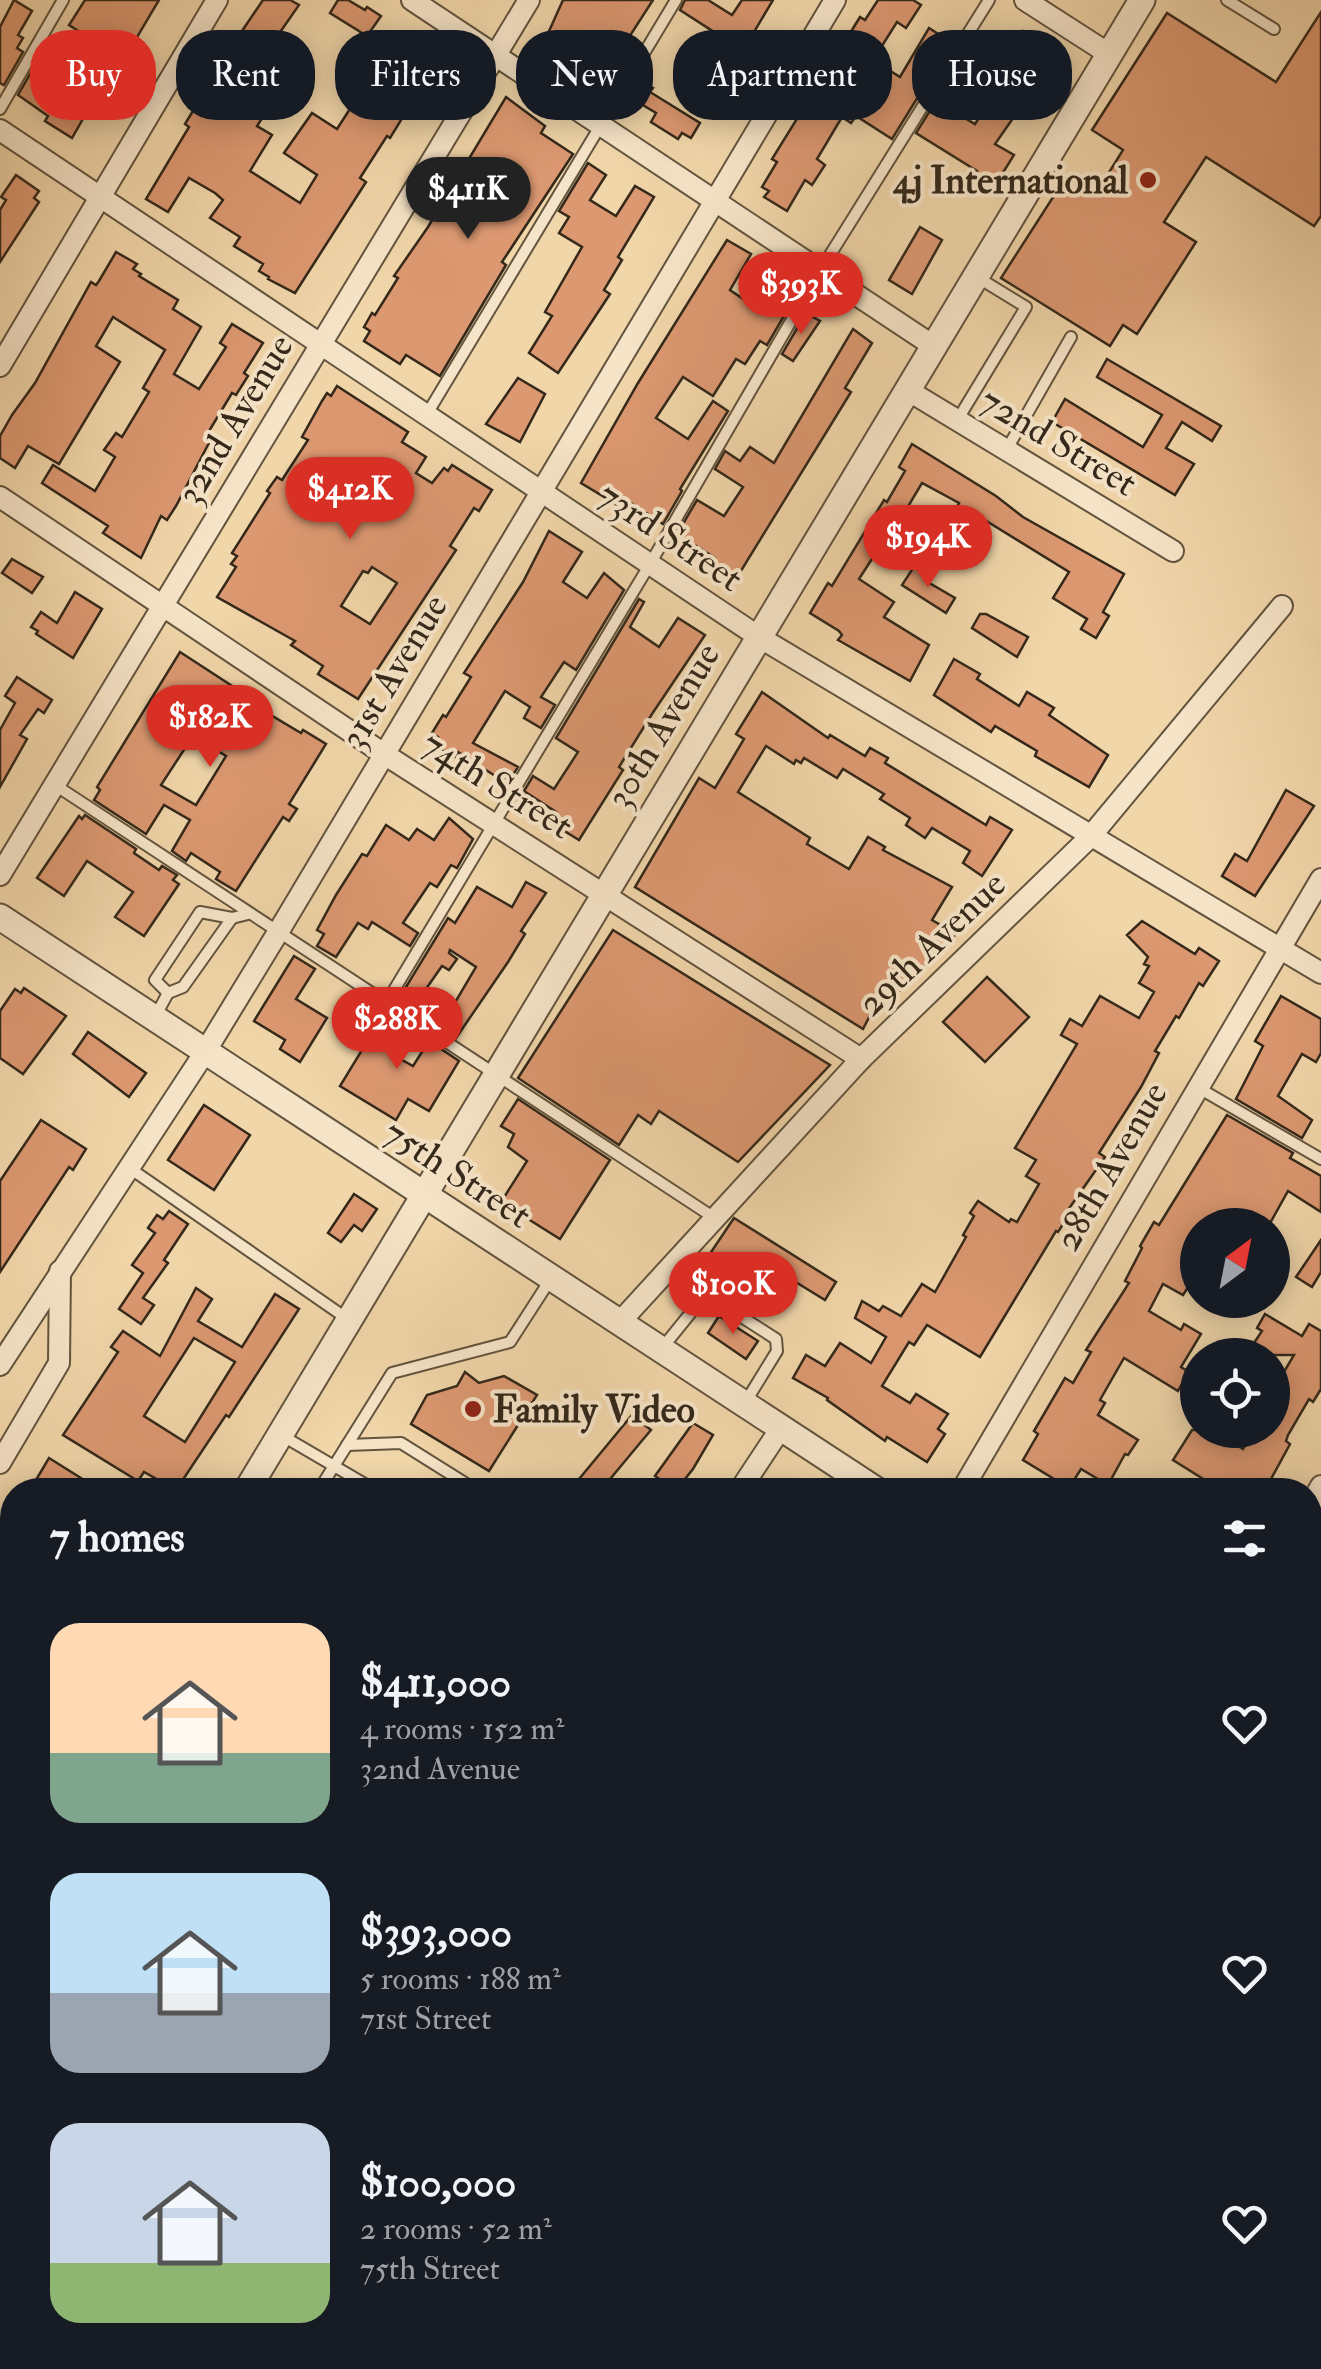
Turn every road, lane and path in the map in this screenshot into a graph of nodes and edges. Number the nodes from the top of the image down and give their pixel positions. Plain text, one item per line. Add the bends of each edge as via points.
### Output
1 (63, 0) edge
2 (217, 0) edge
3 (412, 0) edge
4 (529, 0) edge
5 (676, 0) edge
6 (835, 0) edge
7 (989, 0) edge
8 (1025, 0) edge
9 (1142, 0) edge
10 (1227, 0) edge
11 (1274, 29) dead end
12 (458, 30) edge
13 (1109, 54) junction
14 (496, 55) joint
15 (0, 108) edge
16 (457, 120) edge
17 (601, 126) junction
18 (0, 130) edge
19 (100, 197) junction
20 (715, 201) junction
21 (820, 271) junction
22 (976, 277) junction
23 (1071, 337) dead end
24 (321, 344) junction
25 (935, 347) junction
26 (0, 366) edge
27 (909, 391) junction
28 (427, 415) junction
29 (957, 420) junction
30 (1006, 450) junction
31 (543, 492) junction
32 (0, 497) edge
33 (1173, 551) dead end
34 (650, 564) junction
35 (163, 604) junction
36 (1282, 606) dead end
37 (759, 637) junction
38 (384, 754) junction
39 (54, 785) junction
40 (494, 823) junction
41 (1090, 837) junction
42 (0, 875) edge
43 (1321, 879) edge
44 (605, 893) junction
45 (248, 914) junction
46 (0, 917) edge
47 (232, 918) junction
48 (277, 934) junction
49 (1279, 949) junction
50 (1321, 973) edge
51 (168, 993) junction
52 (386, 1005) junction
53 (154, 1018) junction
54 (204, 1052) junction
55 (861, 1059) junction
56 (495, 1076) junction
57 (1196, 1087) junction
58 (1321, 1160) edge
59 (128, 1167) junction
60 (425, 1195) junction
61 (712, 1217) junction
62 (60, 1269) junction
63 (667, 1269) junction
64 (551, 1278) junction
65 (706, 1294) junction
66 (350, 1320) junction
67 (619, 1323) junction
68 (661, 1350) junction
69 (0, 1365) edge
70 (744, 1404) junction
71 (781, 1428) junction
72 (281, 1434) junction
73 (346, 1444) junction
74 (0, 1463) edge
75 (333, 1466) junction
76 (254, 1478) edge
77 (326, 1478) edge
78 (354, 1478) edge
79 (456, 1478) edge
80 (748, 1478) edge
81 (858, 1478) edge
82 (969, 1478) edge

1 - 15 lane
2 - 19 street
3 - 12 street
4 - 14 street, 32nd Avenue
5 - 17 lane
6 - 20 street, 31st Avenue
7 - 21 lane
8 - 13 street
9 - 13 street, 30th Avenue
10 - 11 lane
13 - 22 street, 30th Avenue
14 - 17 street
16 - 24 street, 32nd Avenue
17 - 20 street
17 - 28 lane
18 - 19 street, 73rd Street
19 - 24 street, 73rd Street
19 - 26 street
20 - 21 street
20 - 31 street, 31st Avenue
21 - 25 street
21 - 34 lane
22 - 25 street, 30th Avenue
22 - 29 lane via 1026,307
23 - 30 lane
24 - 28 street, 73rd Street
24 - 35 street, 32nd Avenue
25 - 27 street, 30th Avenue
27 - 29 street, 72nd Street
27 - 37 street, 30th Avenue
28 - 31 street, 73rd Street
29 - 30 street, 72nd Street
30 - 33 street, 72nd Street
31 - 34 street, 73rd Street
31 - 38 street, 31st Avenue
32 - 35 street, 74th Street
34 - 37 street, 73rd Street
34 - 40 lane
35 - 38 street, 74th Street
35 - 39 street, 32nd Avenue
36 - 41 street, 29th Avenue
37 - 41 street, 73rd Street
37 - 44 street, 30th Avenue
38 - 40 street, 74th Street
38 - 48 street, 31st Avenue
39 - 42 street, 32nd Avenue
39 - 45 lane
40 - 44 street, 74th Street
40 - 52 lane
41 - 49 street, 73rd Street
41 - 55 street, 29th Avenue
43 - 49 street, 28th Avenue
44 - 55 street, 74th Street
44 - 56 street, 30th Avenue
45 - 47 lane
45 - 48 lane
46 - 53 street, 75th Street
47 - 51 lane via 182,987
47 - 51 lane via 200,912 155,980
48 - 52 lane
48 - 54 street, 31st Avenue
49 - 50 street, 73rd Street
49 - 57 street, 28th Avenue
51 - 53 lane
52 - 56 lane
53 - 54 street, 75th Street
54 - 59 street, 31st Avenue
54 - 60 street, 75th Street
55 - 61 street, 29th Avenue
56 - 60 street, 30th Avenue
56 - 61 lane
57 - 58 lane
57 - 82 street, 28th Avenue
59 - 62 street, 31st Avenue
59 - 66 lane
60 - 64 street, 75th Street
60 - 66 street, 30th Avenue
61 - 63 street, 29th Avenue
62 - 69 street, 31st Avenue
62 - 74 street via 60,1363
63 - 65 lane
63 - 67 street, 29th Avenue
64 - 67 street, 75th Street
64 - 73 lane via 510,1342 392,1373
65 - 68 lane
65 - 70 lane via 776,1339 777,1351
66 - 72 street, 30th Avenue
67 - 68 street, 75th Street
68 - 70 street, 75th Street
70 - 71 street, 75th Street
71 - 80 street
71 - 81 street, 75th Street
72 - 75 lane
72 - 76 street, 30th Avenue
73 - 75 lane
73 - 79 lane via 401,1444
75 - 77 lane
75 - 78 lane

